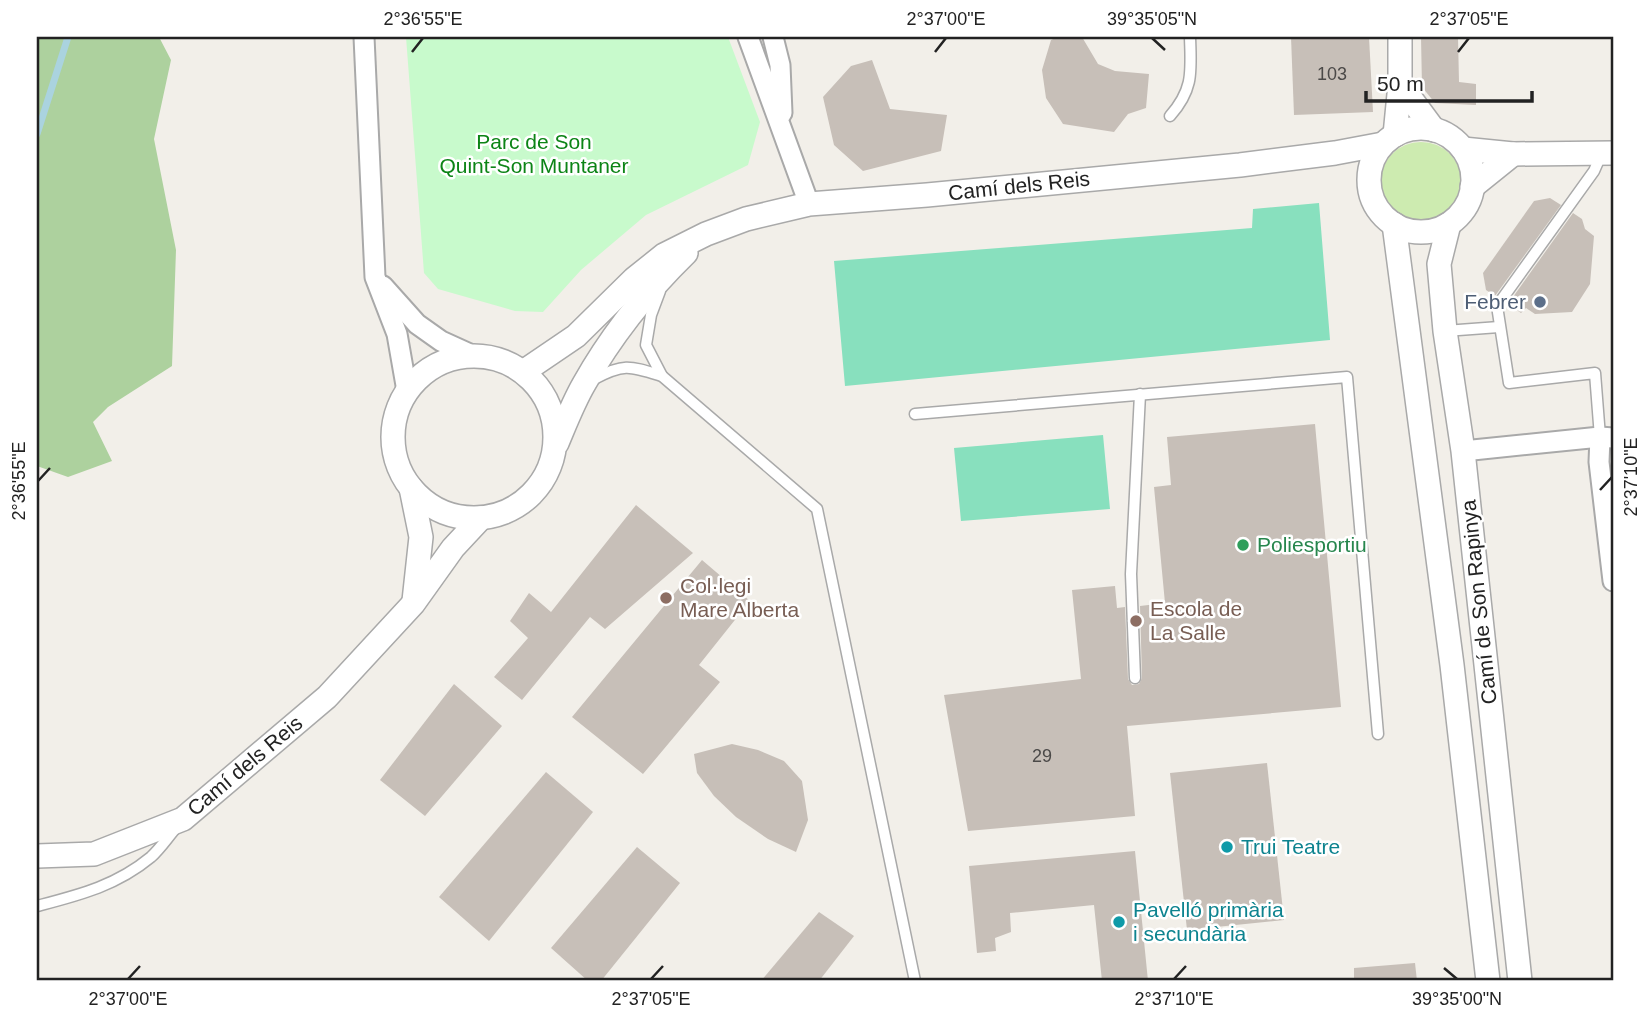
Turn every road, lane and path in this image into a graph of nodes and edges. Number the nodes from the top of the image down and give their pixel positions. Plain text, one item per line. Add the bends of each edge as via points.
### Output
1 (364, 37) edge
2 (748, 37) edge
3 (773, 37) edge
4 (1190, 37) edge
5 (1400, 37) edge
6 (1399, 84) junction
7 (1170, 116) dead end
8 (1434, 130) junction
9 (783, 131) junction
10 (1389, 139) junction
11 (1463, 149) junction
12 (1335, 153) junction
13 (1608, 153) edge
14 (1513, 154) junction
15 (1472, 187) junction
16 (1370, 190) junction
17 (809, 204) junction
18 (1394, 224) junction
19 (1449, 224) junction
20 (706, 234) junction
21 (668, 271) junction
22 (375, 277) junction
23 (1499, 327) junction
24 (1445, 331) junction
25 (474, 356) junction
26 (523, 372) junction
27 (662, 376) junction
28 (583, 385) junction
29 (407, 391) junction
30 (1140, 394) junction
31 (915, 414) dead end
32 (1607, 437) edge
33 (556, 445) junction
34 (1463, 451) junction
35 (411, 488) junction
36 (481, 519) junction
37 (1613, 581) edge
38 (413, 604) junction
39 (1135, 678) dead end
40 (1378, 734) dead end
41 (183, 819) junction
42 (37, 856) edge
43 (37, 906) edge
44 (915, 981) edge
45 (1488, 981) edge
46 (1520, 981) edge

1 - 22 street
2 - 9 street
3 - 9 street via 780,65
4 - 7 lane via 1189,86
5 - 6 street
6 - 8 street
6 - 10 street
8 - 10 street via 1407,130
8 - 11 street
9 - 17 street
10 - 12 street, Camí dels Reis
10 - 16 street via 1375,155 1369,172
11 - 14 street
11 - 15 street
12 - 16 street
12 - 17 street, Camí dels Reis
13 - 14 street
13 - 23 lane via 1496,306
14 - 15 street
15 - 19 street via 1464,208
16 - 18 street via 1374,204
17 - 20 street, Camí dels Reis
18 - 19 street via 1421,232
18 - 45 street, Camí de Son Rapinya
19 - 24 street, Camí de Son Rapinya via 1439,264
20 - 21 street, Camí dels Reis
20 - 26 street, Camí dels Reis via 664,255 576,336
21 - 27 lane via 651,315 646,345
21 - 28 street, Camí dels Reis via 616,333
22 - 25 street via 417,324
22 - 29 street via 397,334
23 - 24 lane
23 - 32 lane via 1509,383 1595,373
24 - 34 street, Camí de Son Rapinya
25 - 26 street via 500,360
25 - 29 street via 447,360 424,373
26 - 33 street via 542,391 554,417
27 - 28 lane via 633,366 612,369
27 - 44 lane via 817,509
28 - 33 street, Camí dels Reis
29 - 35 street via 396,415 393,440 398,465
30 - 31 lane
30 - 39 lane via 1131,574
30 - 40 lane via 1347,377
32 - 34 street
32 - 37 street via 1599,462
33 - 36 street via 548,472 532,495 509,511
34 - 46 street, Camí de Son Rapinya
35 - 36 street via 430,505 453,516
35 - 38 street via 421,537
36 - 38 street, Camí dels Reis via 453,548
38 - 41 street, Camí dels Reis via 327,697
41 - 42 street, Camí dels Reis via 94,854
41 - 43 lane via 153,855 129,873 96,890

